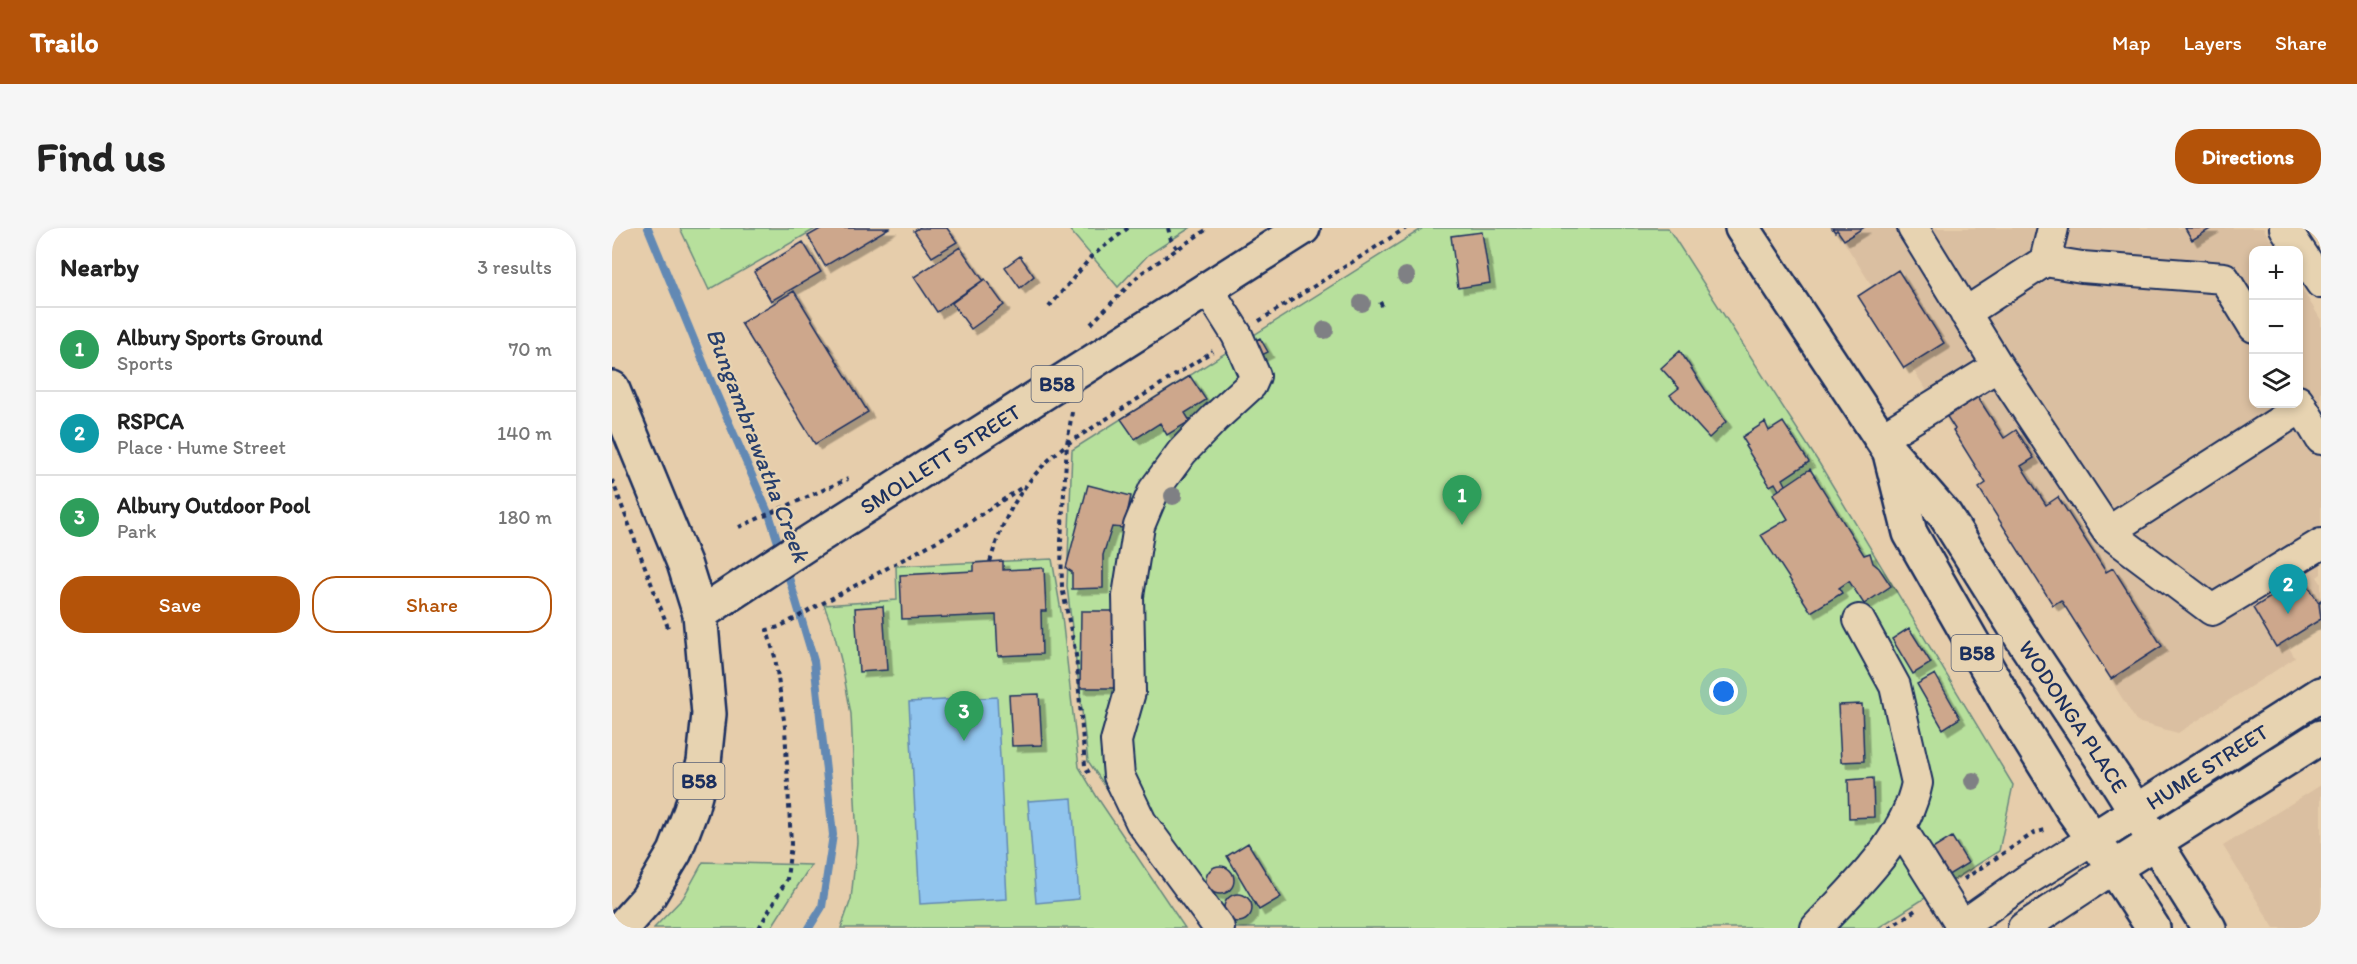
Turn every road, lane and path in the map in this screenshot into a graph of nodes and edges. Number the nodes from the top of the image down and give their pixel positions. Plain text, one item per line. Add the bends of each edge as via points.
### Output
1 (1128, 228) edge
2 (1168, 228) edge
3 (1209, 228) edge
4 (1303, 228) edge
5 (1742, 228) edge
6 (1913, 228) edge
7 (2053, 228) edge
8 (2285, 228) edge
9 (1177, 248) junction
10 (2045, 261) junction
11 (2321, 283) edge
12 (1208, 289) junction
13 (1380, 302) dead end
14 (1049, 307) dead end
15 (1384, 309) dead end
16 (1104, 313) dead end
17 (1965, 313) junction
18 (2249, 320) edge
19 (1998, 366) junction
20 (612, 388) edge
21 (2294, 408) edge
22 (2302, 408) edge
23 (2321, 439) edge
24 (1067, 444) dead end
25 (1885, 445) junction
26 (612, 480) edge
27 (1024, 486) junction
28 (799, 499) dead end
29 (739, 528) dead end
30 (2108, 532) junction
31 (2321, 544) edge
32 (990, 562) dead end
33 (700, 614) junction
34 (1859, 620) dead end
35 (671, 636) dead end
36 (2321, 694) edge
37 (2321, 737) edge
38 (2136, 813) junction
39 (1900, 827) junction
40 (2093, 839) junction
41 (2154, 842) junction
42 (2114, 868) junction
43 (1994, 918) edge
44 (1960, 927) edge
45 (621, 928) edge
46 (759, 928) edge
47 (1219, 928) edge
48 (1816, 928) edge
49 (2023, 928) edge
50 (2153, 928) edge
51 (2209, 928) edge

1 - 14 path via 1092,256
2 - 9 path
3 - 9 path
4 - 12 main road, SMOLLETT STREET / B58
5 - 25 main road, WODONGA PLACE / B58
6 - 17 street
7 - 10 street
8 - 11 street
9 - 16 path via 1140,274
10 - 17 street
10 - 18 street via 2224,278
12 - 33 main road, SMOLLETT STREET / B58
12 - 47 street via 1237,335 1255,376 1251,385 1182,452 1154,490 1139,526 1128,596 1130,692 1116,741 1119,776 1141,822
13 - 15 path
17 - 19 street
19 - 25 street
19 - 30 street
20 - 33 main road via 684,563
21 - 30 street
22 - 23 street
24 - 27 path
25 - 38 main road, WODONGA PLACE / B58 via 1945,515
25 - 40 main road, WODONGA PLACE / B58 via 1910,533 2008,706
26 - 35 path
27 - 32 path via 998,534
27 - 46 path via 959,529 825,603 767,630 785,728 791,844 788,879
28 - 29 path
30 - 31 street via 2212,610
33 - 45 main road, B58 via 709,714 692,810 675,852 647,899
34 - 39 street via 1895,686 1915,770 1914,796
36 - 38 main road, HUME STREET
37 - 41 main road, HUME STREET
38 - 40 main road, HUME STREET
38 - 41 main road, WODONGA PLACE / B58
39 - 44 street
39 - 48 street via 1876,862
40 - 42 main road, WODONGA PLACE / B58
40 - 43 street via 2027,880
41 - 42 main road, HUME STREET
41 - 51 main road, WODONGA PLACE
42 - 49 street
42 - 50 main road, WODONGA PLACE
43 - 44 street

